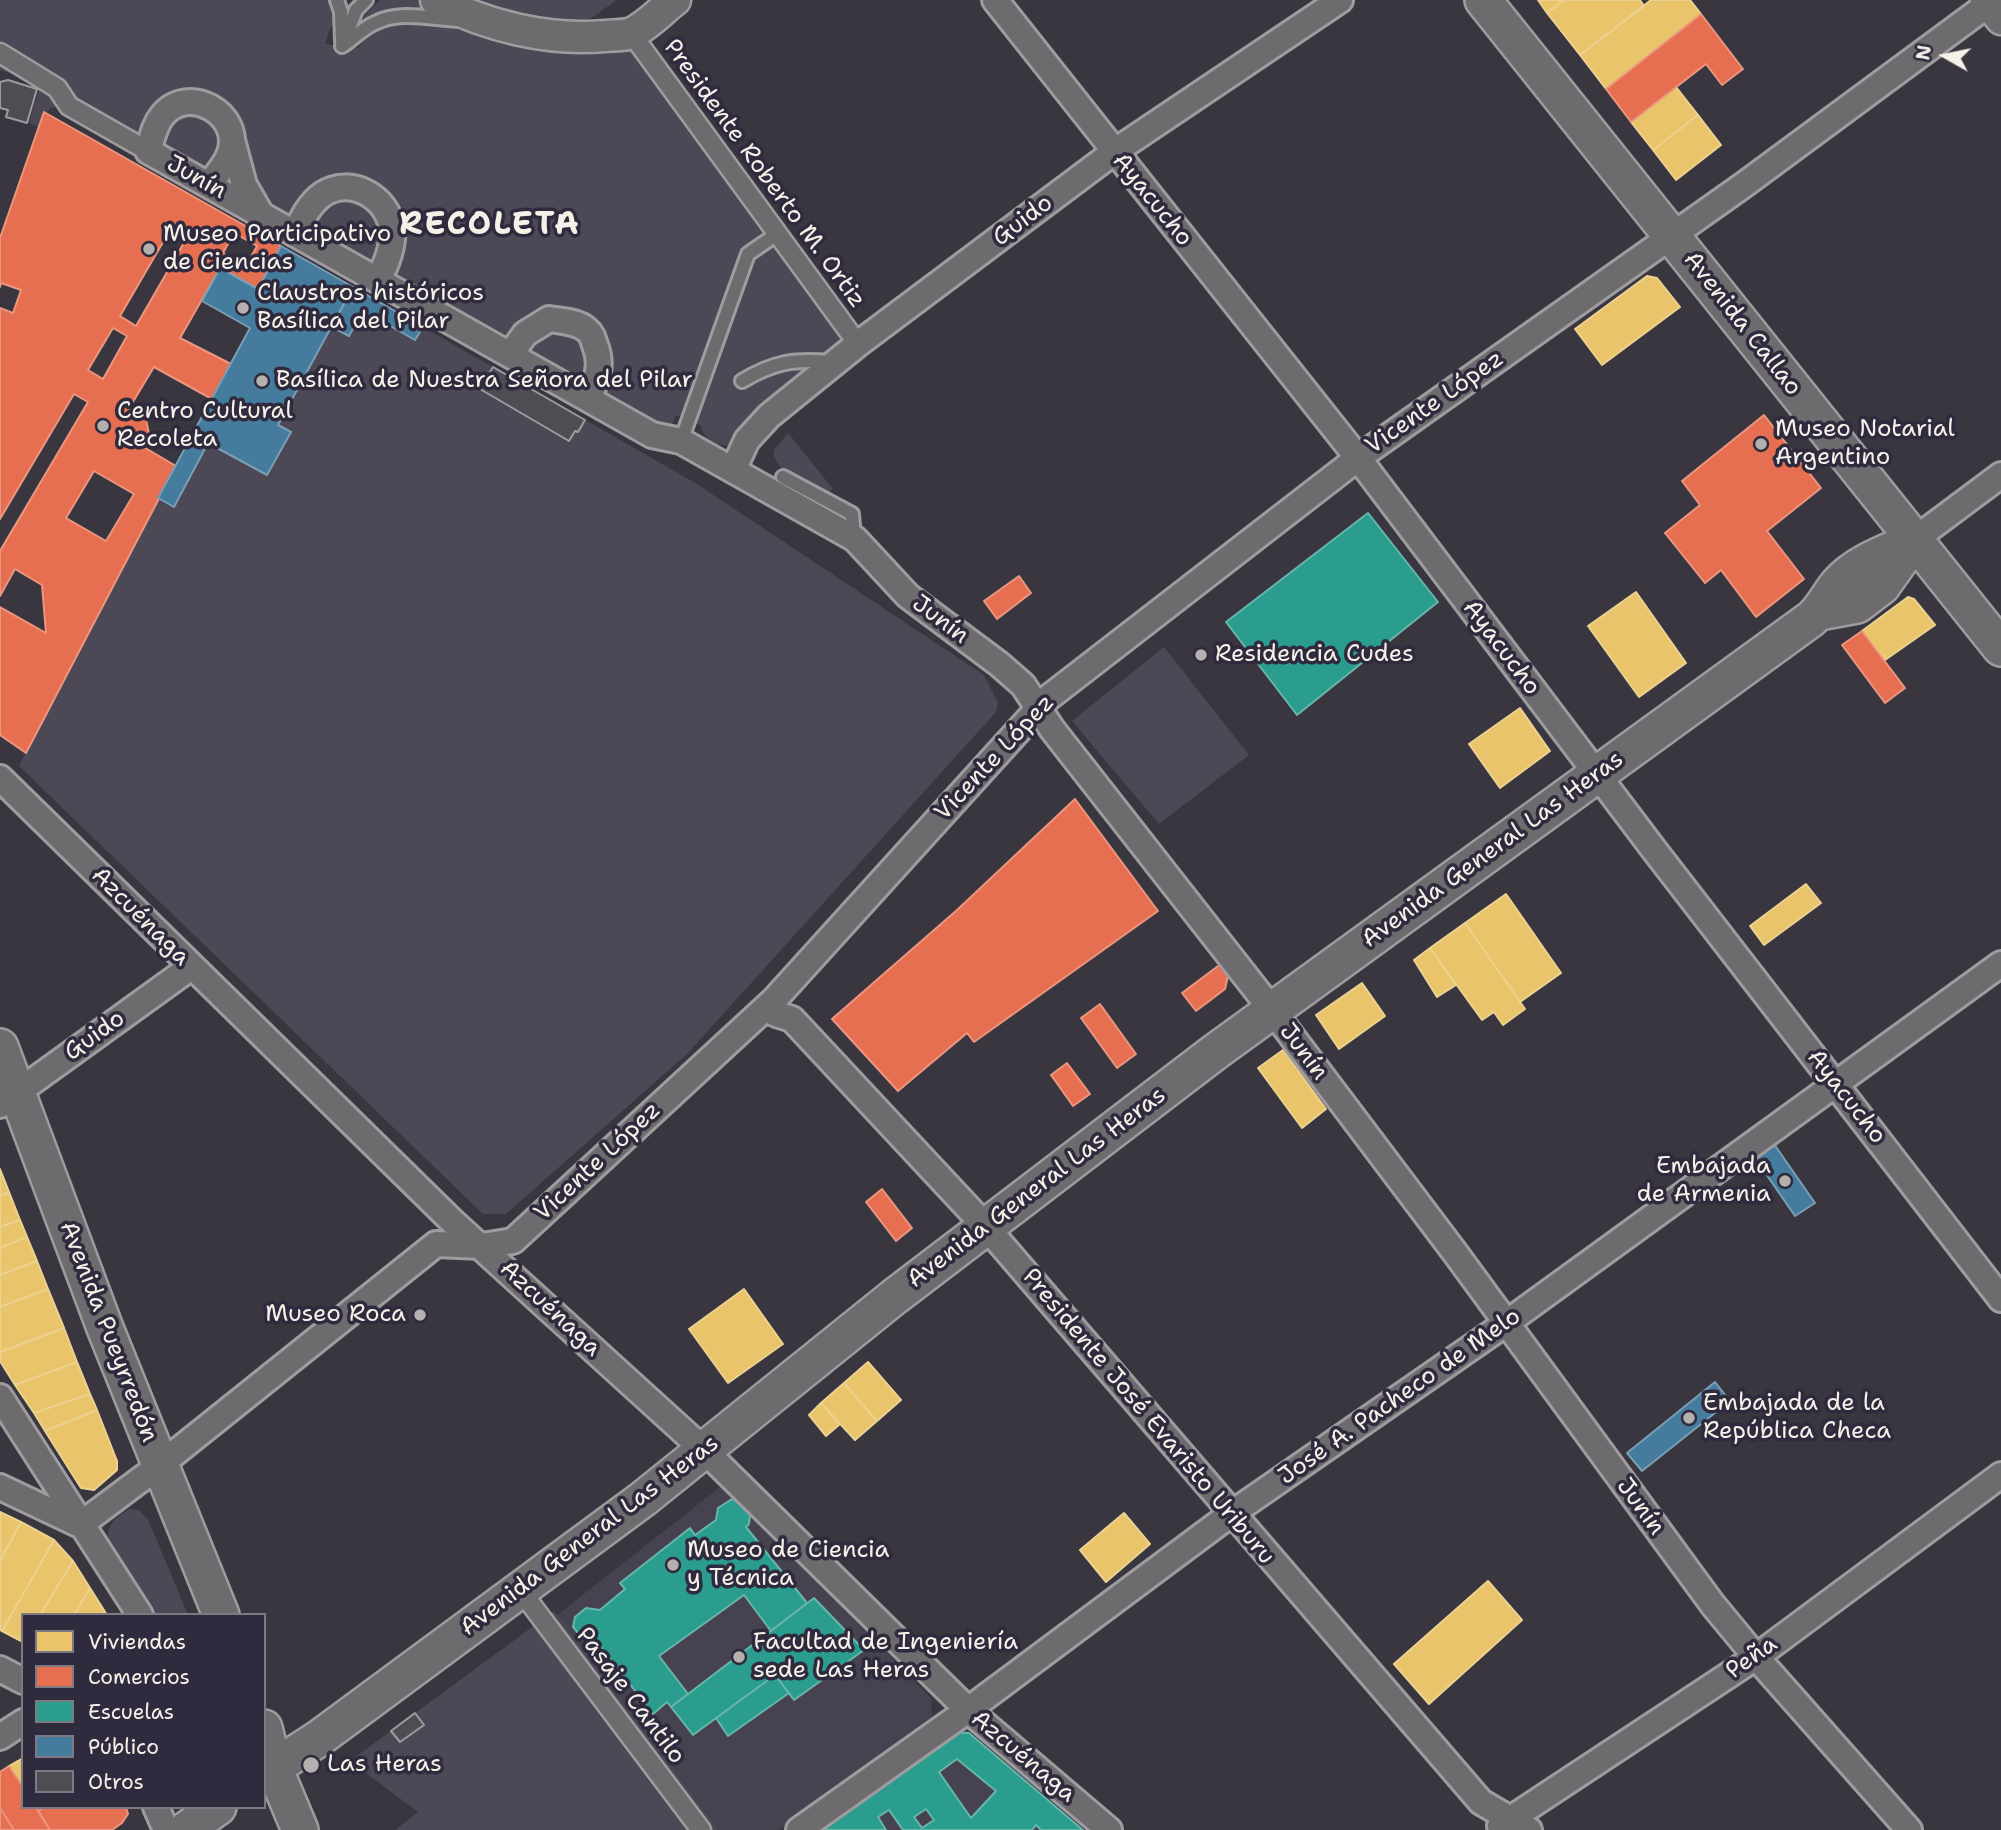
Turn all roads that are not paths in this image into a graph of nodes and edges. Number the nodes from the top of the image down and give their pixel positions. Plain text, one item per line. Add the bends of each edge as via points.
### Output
1 (337, 0) edge
2 (366, 0) edge
3 (436, 0) edge
4 (676, 0) edge
5 (995, 0) edge
6 (1340, 0) edge
7 (1483, 0) edge
8 (1993, 6) edge
9 (483, 20) junction
10 (631, 33) junction
11 (342, 46) junction
12 (0, 53) edge
13 (232, 139) junction
14 (148, 151) junction
15 (1114, 152) junction
16 (209, 185) junction
17 (261, 215) junction
18 (295, 234) junction
19 (777, 234) junction
20 (1672, 236) junction
21 (378, 280) junction
22 (858, 344) junction
23 (510, 355) junction
24 (835, 363) junction
25 (742, 381) dead end
26 (588, 399) junction
27 (681, 441) junction
28 (1357, 458) junction
29 (733, 470) junction
30 (2001, 475) edge
31 (783, 477) dead end
32 (855, 539) junction
33 (1914, 540) junction
34 (2001, 648) edge
35 (1038, 708) junction
36 (1597, 775) junction
37 (0, 778) edge
38 (2001, 964) edge
39 (191, 967) junction
40 (774, 1000) junction
41 (1272, 1010) junction
42 (0, 1047) edge
43 (1836, 1083) junction
44 (9, 1099) edge
45 (987, 1228) junction
46 (482, 1246) junction
47 (2001, 1299) edge
48 (1506, 1324) junction
49 (0, 1397) edge
50 (705, 1451) junction
51 (160, 1465) junction
52 (2001, 1475) edge
53 (0, 1487) edge
54 (1231, 1514) junction
55 (80, 1525) junction
56 (521, 1591) junction
57 (138, 1613) edge
58 (220, 1613) edge
59 (1756, 1657) junction
60 (0, 1669) edge
61 (21, 1680) edge
62 (968, 1710) junction
63 (21, 1723) edge
64 (0, 1737) edge
65 (266, 1745) edge
66 (269, 1771) edge
67 (157, 1809) edge
68 (215, 1809) edge
69 (1511, 1827) edge
70 (166, 1830) edge
71 (186, 1830) edge
72 (300, 1830) edge
73 (701, 1830) edge
74 (799, 1830) edge
75 (1109, 1830) edge
76 (1909, 1830) edge

1 - 11 lane
2 - 11 lane via 356,10
3 - 9 street
4 - 10 street
5 - 15 street, Ayacucho
6 - 15 street, Guido
7 - 20 main road, Avenida Callao
8 - 20 street, Vicente López
9 - 10 street via 564,37
9 - 11 lane via 386,18
10 - 19 street, Presidente Roberto M. Ortiz
12 - 14 street, Junín via 57,88 69,106
13 - 14 street via 222,115 212,106 191,102 163,113
13 - 16 street via 230,153
13 - 17 street via 244,185
14 - 16 street, Junín
15 - 22 street, Guido
15 - 28 street, Ayacucho
16 - 17 street, Junín
17 - 18 street, Junín
18 - 21 street, Junín
18 - 21 street via 305,212 323,194 341,187 366,191 385,211 392,231 389,256
19 - 22 street, Presidente Roberto M. Ortiz
19 - 27 lane via 748,254
20 - 28 street, Vicente López
20 - 33 main road, Avenida Callao
21 - 23 street, Junín
22 - 24 street, Guido
23 - 26 street, Junín
23 - 26 street via 524,334 549,319 586,329 600,363
24 - 25 lane via 781,362
24 - 29 street, Guido via 769,416 747,440
26 - 27 street, Junín via 652,435
27 - 29 street, Junín
28 - 35 street, Vicente López
28 - 36 street, Ayacucho
29 - 32 street, Junín
30 - 33 street
31 - 32 lane via 852,514
32 - 35 street, Junín via 915,602 1023,685
33 - 34 main road, Avenida Callao
33 - 36 main road, Avenida General Las Heras via 1868,562 1839,583 1819,612
35 - 40 street, Vicente López
35 - 41 street, Junín
36 - 41 main road, Avenida General Las Heras
36 - 43 street, Ayacucho
37 - 39 street, Azcuénaga
38 - 43 street, José A. Pacheco de Melo
39 - 44 street, Guido
39 - 46 street, Azcuénaga
40 - 45 street, Presidente José Evaristo Uriburu via 776,1014 792,1019
40 - 46 street, Vicente López via 513,1241
41 - 45 main road, Avenida General Las Heras
41 - 48 street, Junín
42 - 44 main road, Avenida Pueyrredón
43 - 47 street, Ayacucho
43 - 48 street, José A. Pacheco de Melo
44 - 51 main road, Avenida Pueyrredón
45 - 50 main road, Avenida General Las Heras via 894,1297
45 - 54 street, Presidente José Evaristo Uriburu
46 - 50 street, Azcuénaga
46 - 51 street, Vicente López via 436,1244
48 - 54 street, José A. Pacheco de Melo
48 - 59 street, Junín
49 - 55 street
50 - 56 main road, Avenida General Las Heras
50 - 62 street, Azcuénaga
51 - 55 street, Vicente López
51 - 58 main road, Avenida Pueyrredón
52 - 59 street, Peña
53 - 55 street
54 - 62 street, José A. Pacheco de Melo
54 - 69 street, Presidente José Evaristo Uriburu via 1481,1802
55 - 57 street
56 - 66 main road, Avenida General Las Heras
56 - 73 street, Pasaje Cantilo
59 - 69 street, Peña
59 - 76 street, Junín
60 - 61 street
62 - 74 street, José A. Pacheco de Melo
62 - 75 street, Azcuénaga
63 - 64 street
65 - 66 main road
66 - 72 main road
67 - 70 street
68 - 71 main road

